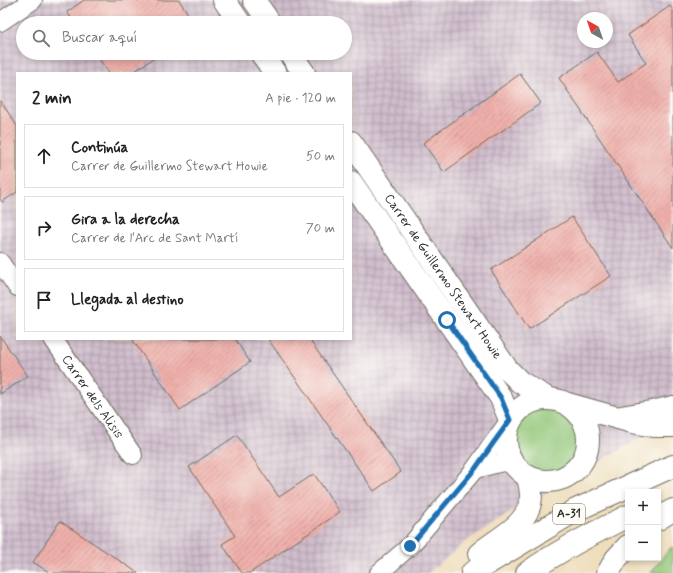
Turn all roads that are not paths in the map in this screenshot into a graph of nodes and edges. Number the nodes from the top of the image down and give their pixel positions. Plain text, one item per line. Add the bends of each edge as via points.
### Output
1 (33, 0) edge
2 (224, 0) edge
3 (254, 0) edge
4 (235, 16) edge
5 (265, 16) edge
6 (0, 22) edge
7 (266, 60) edge
8 (295, 60) edge
9 (274, 72) edge
10 (303, 72) edge
11 (352, 143) edge
12 (352, 183) edge
13 (0, 262) edge
14 (16, 286) edge
15 (54, 340) edge
16 (547, 398) junction
17 (568, 404) junction
18 (673, 405) edge
19 (612, 417) junction
20 (510, 420) junction
21 (673, 426) edge
22 (133, 455) dead end
23 (673, 466) edge
24 (475, 469) junction
25 (520, 470) junction
26 (673, 495) edge
27 (661, 501) edge
28 (673, 510) edge
29 (661, 517) edge
30 (625, 518) edge
31 (625, 549) edge
32 (380, 573) edge
33 (462, 573) edge
34 (472, 573) edge
35 (526, 573) edge
36 (608, 573) edge

1 - 6 street
2 - 4 main road
3 - 5 main road
7 - 9 main road
8 - 10 main road
11 - 16 main road, Carrer de Guillermo Stewart Howie via 507,370 520,382
12 - 20 main road, Carrer de Guillermo Stewart Howie via 501,398
13 - 14 street
15 - 22 street, Carrer dels Alisis
16 - 17 main road
16 - 20 main road via 530,402
17 - 19 main road
17 - 25 main road via 579,413 586,425 586,453 579,466 569,475 556,480 542,481
18 - 19 street
19 - 21 main road via 654,426
20 - 24 street
20 - 25 main road via 506,433 506,447 509,456
23 - 34 main road, A-31 via 576,510
24 - 25 street via 503,462
24 - 32 street via 410,546
25 - 33 main road via 531,496 528,512 518,525 480,553
26 - 27 main road
28 - 29 main road
30 - 35 main road, A-31
31 - 36 main road

